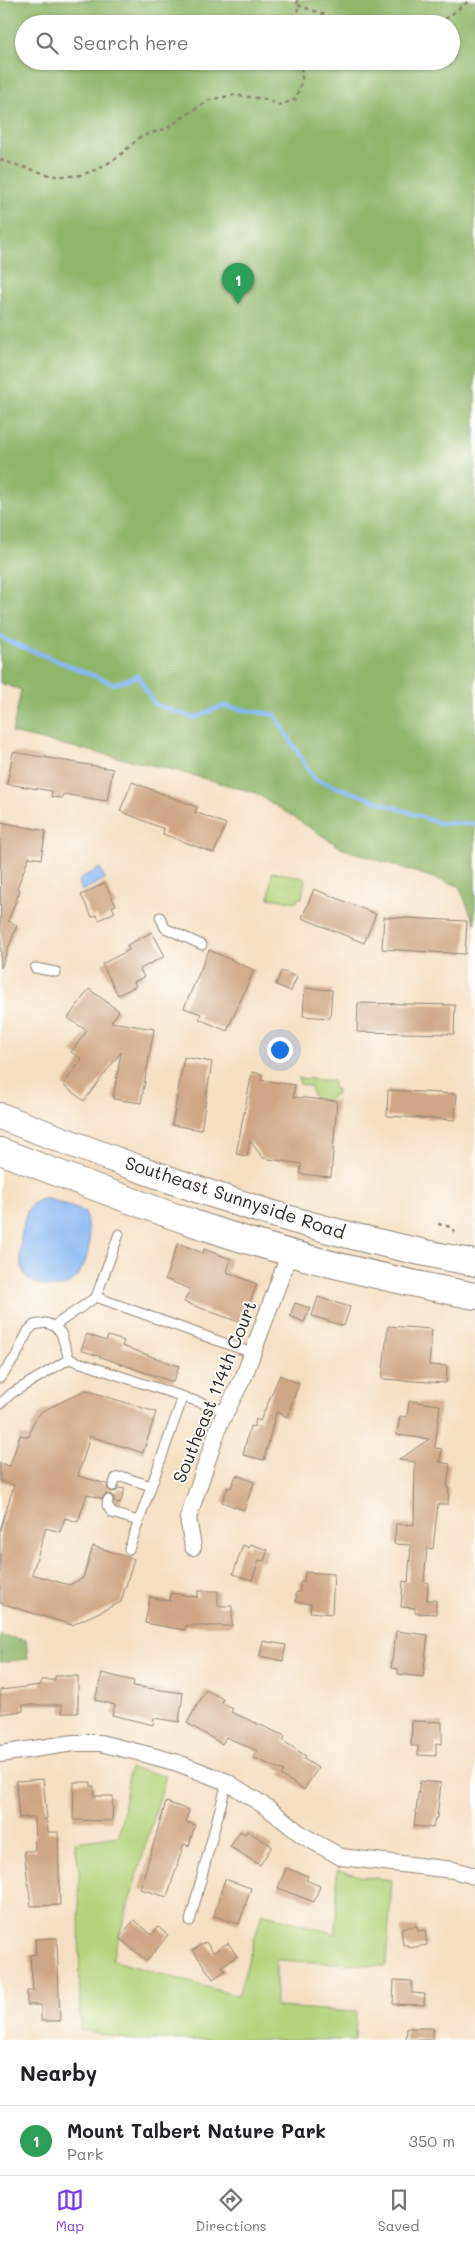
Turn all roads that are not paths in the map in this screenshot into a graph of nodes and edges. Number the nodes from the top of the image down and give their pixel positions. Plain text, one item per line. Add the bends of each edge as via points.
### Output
1 (160, 917) dead end
2 (202, 944) dead end
3 (35, 968) dead end
4 (56, 972) dead end
5 (0, 1116) edge
6 (0, 1151) edge
7 (119, 1234) dead end
8 (290, 1252) junction
9 (475, 1263) edge
10 (96, 1296) junction
11 (475, 1296) edge
12 (54, 1326) junction
13 (252, 1353) junction
14 (69, 1358) junction
15 (0, 1378) edge
16 (183, 1396) junction
17 (0, 1404) edge
18 (226, 1411) junction
19 (113, 1486) dead end
20 (151, 1486) junction
21 (108, 1500) dead end
22 (138, 1521) junction
23 (192, 1547) dead end
24 (129, 1549) dead end
25 (0, 1754) edge
26 (227, 1782) junction
27 (475, 1876) edge
28 (190, 1921) dead end

1 - 2 lane via 165,928
3 - 4 lane
5 - 9 main road, Southeast Sunnyside Road via 195,1189 291,1220
6 - 8 main road, Southeast Sunnyside Road via 196,1224
7 - 10 lane
8 - 11 main road, Southeast Sunnyside Road
8 - 13 street, Southeast 114th Court
10 - 12 lane
10 - 13 lane
12 - 14 lane via 61,1333
12 - 15 lane via 46,1323 34,1325
13 - 18 street, Southeast 114th Court
14 - 16 lane
14 - 17 lane
16 - 18 lane
16 - 20 lane
18 - 23 street, Southeast 114th Court via 188,1518
19 - 20 lane via 116,1478 124,1477
20 - 22 lane
21 - 22 lane via 106,1505 112,1513
22 - 24 lane
25 - 26 street via 48,1745 100,1743 178,1762
26 - 27 street via 302,1835 341,1857 453,1870
26 - 28 lane

